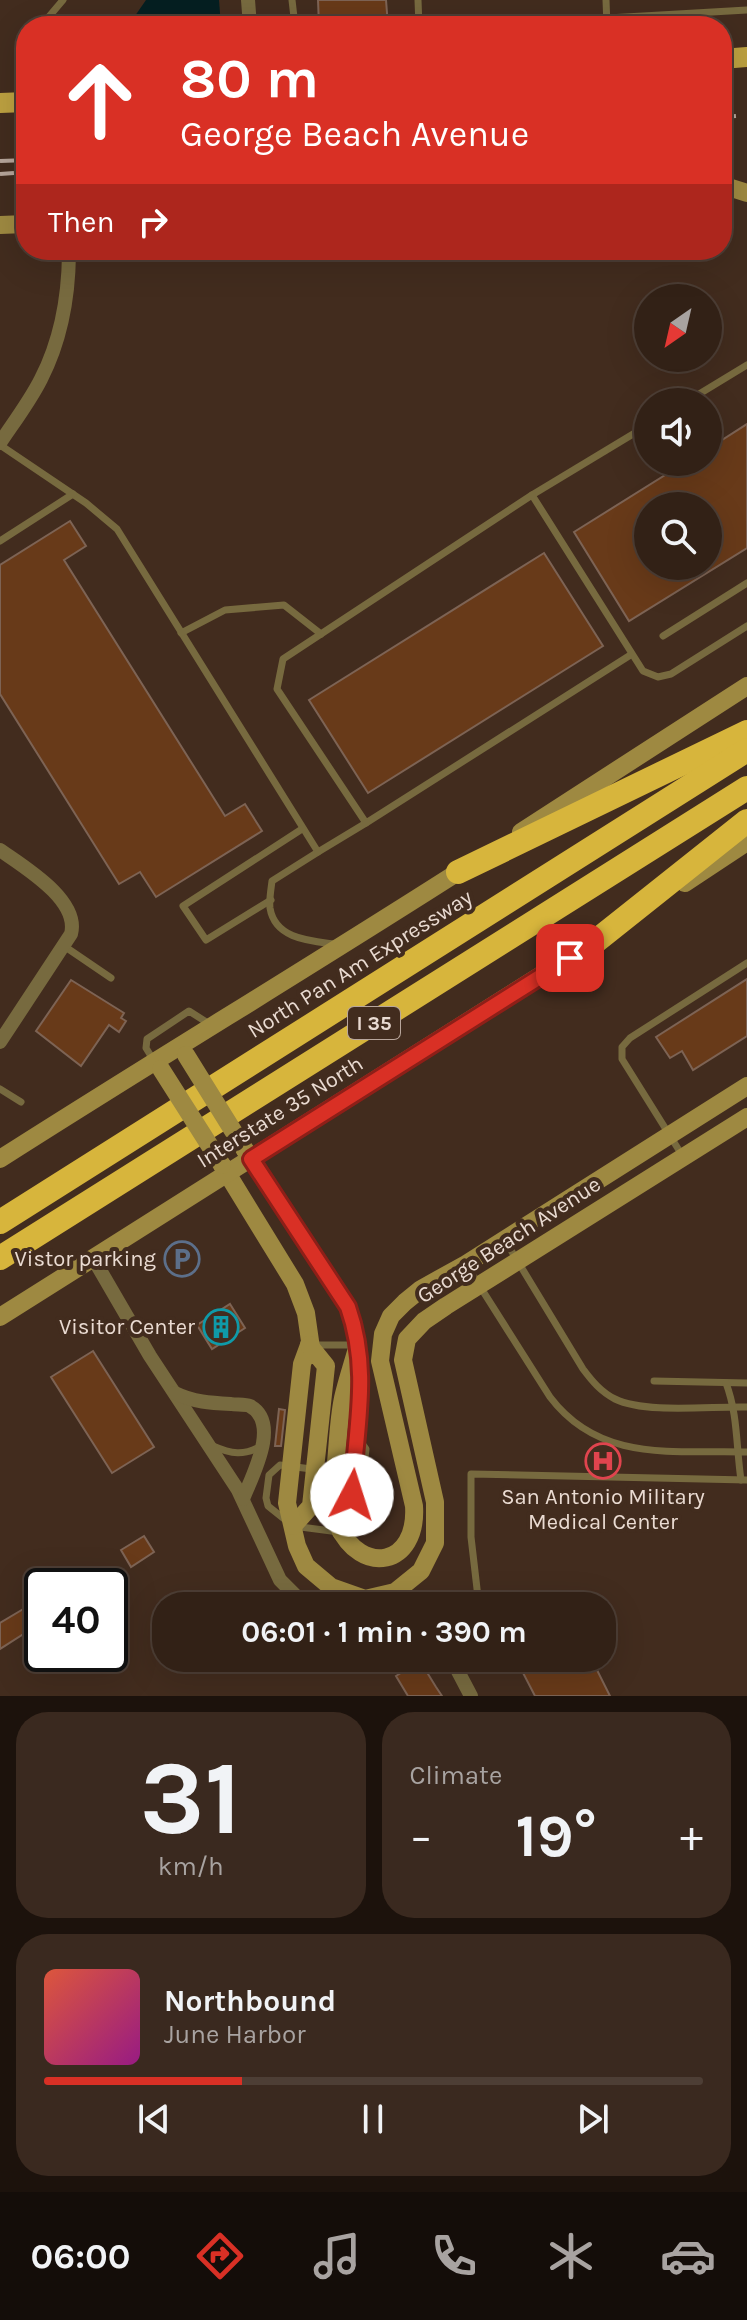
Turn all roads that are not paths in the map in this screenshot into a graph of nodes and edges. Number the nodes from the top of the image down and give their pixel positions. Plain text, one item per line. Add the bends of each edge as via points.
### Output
1 (63, 0) edge
2 (747, 10) edge
3 (49, 16) edge
4 (677, 16) edge
5 (68, 260) edge
6 (747, 365) edge
7 (709, 388) edge
8 (634, 433) edge
9 (0, 444) edge
10 (73, 494) junction
11 (532, 495) junction
12 (0, 541) edge
13 (747, 583) edge
14 (747, 626) edge
15 (181, 633) junction
16 (321, 634) junction
17 (663, 636) dead end
18 (632, 654) junction
19 (747, 686) edge
20 (747, 732) edge
21 (747, 750) edge
22 (747, 788) edge
23 (747, 821) edge
24 (366, 823) junction
25 (302, 829) junction
26 (747, 842) edge
27 (0, 850) edge
28 (318, 852) junction
29 (458, 872) junction
30 (271, 900) junction
31 (596, 941) junction
32 (343, 945) junction
33 (64, 946) junction
34 (747, 963) edge
35 (111, 978) dead end
36 (211, 1025) junction
37 (167, 1026) junction
38 (2, 1033) edge
39 (182, 1050) junction
40 (157, 1065) junction
41 (747, 1086) edge
42 (0, 1089) edge
43 (21, 1102) dead end
44 (747, 1117) edge
45 (670, 1134) junction
46 (248, 1154) junction
47 (683, 1157) junction
48 (0, 1159) edge
49 (225, 1169) junction
50 (0, 1219) edge
51 (504, 1239) junction
52 (0, 1258) edge
53 (93, 1258) junction
54 (518, 1261) junction
55 (466, 1264) junction
56 (478, 1285) junction
57 (0, 1317) edge
58 (309, 1345) junction
59 (358, 1345) junction
60 (654, 1381) dead end
61 (726, 1383) junction
62 (747, 1383) edge
63 (175, 1393) junction
64 (735, 1407) junction
65 (747, 1407) edge
66 (357, 1437) junction
67 (263, 1444) junction
68 (209, 1445) junction
69 (737, 1451) junction
70 (747, 1452) edge
71 (297, 1467) junction
72 (344, 1473) junction
73 (744, 1480) edge
74 (352, 1495) junction
75 (243, 1499) junction
76 (293, 1526) junction
77 (341, 1532) junction
78 (292, 1592) edge
79 (477, 1592) edge
80 (458, 1672) edge
81 (471, 1696) edge

1 - 3 lane
2 - 4 lane
5 - 9 street via 62,316 49,361
6 - 7 lane
8 - 11 lane
9 - 10 lane
10 - 12 lane
10 - 15 lane via 117,529
11 - 16 lane
11 - 18 lane
13 - 17 lane
14 - 18 lane via 671,674 658,677 643,671
15 - 16 lane via 225,610 284,605
15 - 25 lane
16 - 24 lane via 283,659 277,689
18 - 24 lane
19 - 29 street
20 - 29 highway
21 - 50 highway, North Pan Am Expressway / I 35
22 - 52 highway, I 35
23 - 31 highway
24 - 28 lane
25 - 28 lane
25 - 30 lane via 183,906 206,940
26 - 31 street, Interstate 35 North
27 - 33 street via 42,881 67,908 74,924
28 - 30 lane via 272,881
29 - 32 street
30 - 32 lane via 280,927 298,940
31 - 46 street, Interstate 35 North
32 - 36 street
33 - 35 lane
33 - 38 street
34 - 45 lane via 622,1047 622,1059
36 - 37 lane via 189,1011
36 - 39 street
37 - 39 lane
37 - 40 lane via 147,1039 146,1048
39 - 40 street
39 - 46 street, bridge
40 - 48 street
40 - 49 street, bridge
41 - 45 street, George Beach Avenue
42 - 43 lane
44 - 47 street, George Beach Avenue
45 - 47 lane
45 - 51 street, George Beach Avenue
46 - 49 street, Interstate 35 North
46 - 59 street via 348,1307
47 - 54 street, George Beach Avenue
49 - 53 street, Interstate 35 North
49 - 58 street via 295,1284 306,1313
51 - 54 lane
51 - 55 street, George Beach Avenue
53 - 57 street, Interstate 35 North
53 - 63 street
54 - 56 street, George Beach Avenue
54 - 64 lane via 583,1369 606,1393 652,1407
55 - 56 lane
55 - 77 street, George Beach Avenue via 405,1302 383,1334 380,1361 414,1506 412,1537 402,1550 371,1558 352,1548
56 - 69 lane via 550,1397 580,1428 623,1447
56 - 76 street, George Beach Avenue via 424,1321 407,1339 406,1381 435,1502 435,1543 421,1571 395,1592 365,1599 331,1587 306,1566
58 - 59 lane
58 - 71 street via 302,1364
59 - 66 street via 362,1401
59 - 72 street
60 - 61 lane
61 - 62 lane
61 - 64 lane
63 - 67 street via 200,1402 249,1406 265,1426
63 - 68 street
64 - 65 lane
64 - 69 lane
66 - 72 street
66 - 74 lane via 366,1449 362,1482
67 - 68 lane via 235,1454
67 - 75 street
68 - 75 street
69 - 70 lane
69 - 73 lane
71 - 72 lane
71 - 76 street via 287,1503
72 - 74 street
72 - 77 street
73 - 79 lane via 471,1474
74 - 77 street
75 - 78 street via 280,1580
76 - 77 lane
80 - 81 street

